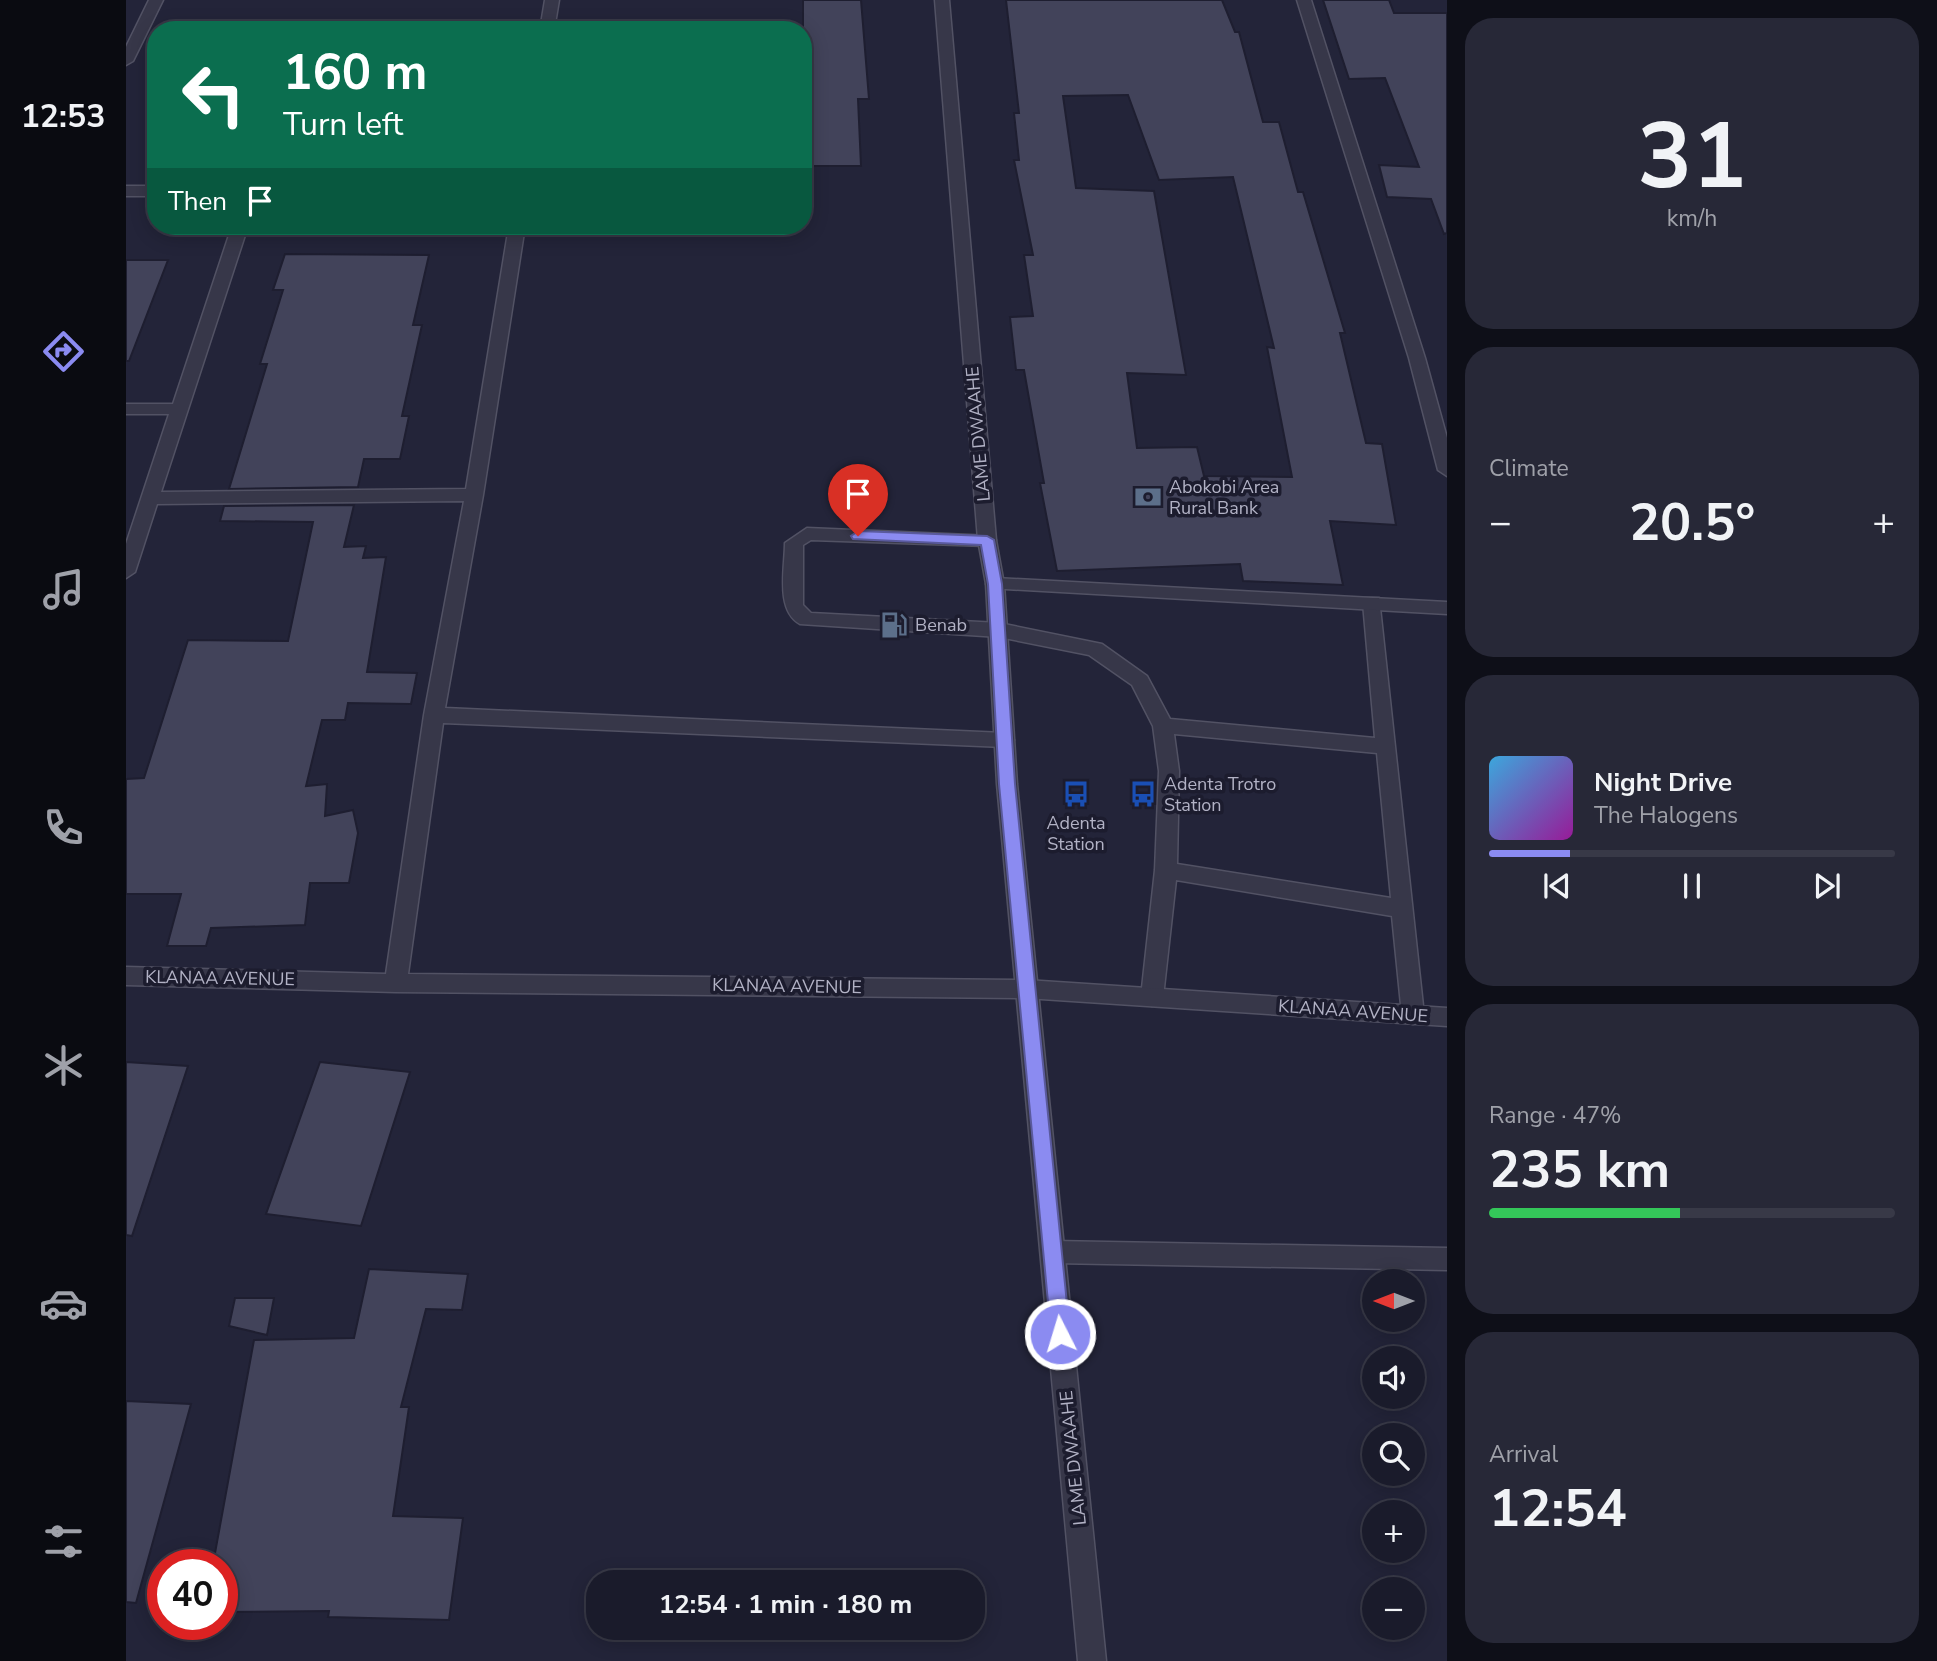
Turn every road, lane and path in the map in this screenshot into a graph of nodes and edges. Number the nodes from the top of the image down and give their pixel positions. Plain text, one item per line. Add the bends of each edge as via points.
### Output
1 (156, 0) edge
2 (552, 0) edge
3 (942, 0) edge
4 (1304, 0) edge
5 (548, 21) edge
6 (130, 41) edge
7 (126, 61) edge
8 (126, 191) edge
9 (147, 191) edge
10 (237, 235) edge
11 (516, 235) edge
12 (126, 409) edge
13 (181, 409) junction
14 (1447, 470) edge
15 (474, 495) junction
16 (152, 498) junction
17 (987, 540) junction
18 (126, 572) edge
19 (995, 584) junction
20 (1373, 603) junction
21 (1447, 608) edge
22 (999, 630) junction
23 (434, 715) junction
24 (1163, 726) junction
25 (1004, 740) junction
26 (1386, 746) junction
27 (1166, 870) junction
28 (1403, 909) junction
29 (126, 976) edge
30 (396, 983) junction
31 (1026, 989) junction
32 (1153, 997) junction
33 (1413, 1014) junction
34 (1447, 1017) edge
35 (1053, 1252) junction
36 (1447, 1259) edge
37 (1093, 1661) edge

1 - 6 street
2 - 5 street
3 - 17 street, LAME DWAAHE
4 - 14 street via 1417,358
6 - 7 street
8 - 9 street
10 - 13 street
11 - 15 street
12 - 13 street
13 - 16 street
15 - 16 street
15 - 23 street
16 - 18 street
17 - 19 street, LAME DWAAHE
17 - 22 street via 807,534 793,543 794,605 807,619
19 - 20 street
19 - 22 street, LAME DWAAHE
20 - 21 street
20 - 26 street
22 - 24 street via 1096,649 1140,681
22 - 25 street, LAME DWAAHE
23 - 25 street
23 - 30 street
24 - 26 street
24 - 27 street via 1168,771
25 - 31 street, LAME DWAAHE
26 - 28 street
27 - 28 street
27 - 32 street
28 - 33 street
29 - 30 street, KLANAA AVENUE
30 - 31 street, KLANAA AVENUE
31 - 32 street, KLANAA AVENUE
31 - 35 street, LAME DWAAHE
32 - 33 street, KLANAA AVENUE
33 - 34 street, KLANAA AVENUE
35 - 36 street
35 - 37 street, LAME DWAAHE

